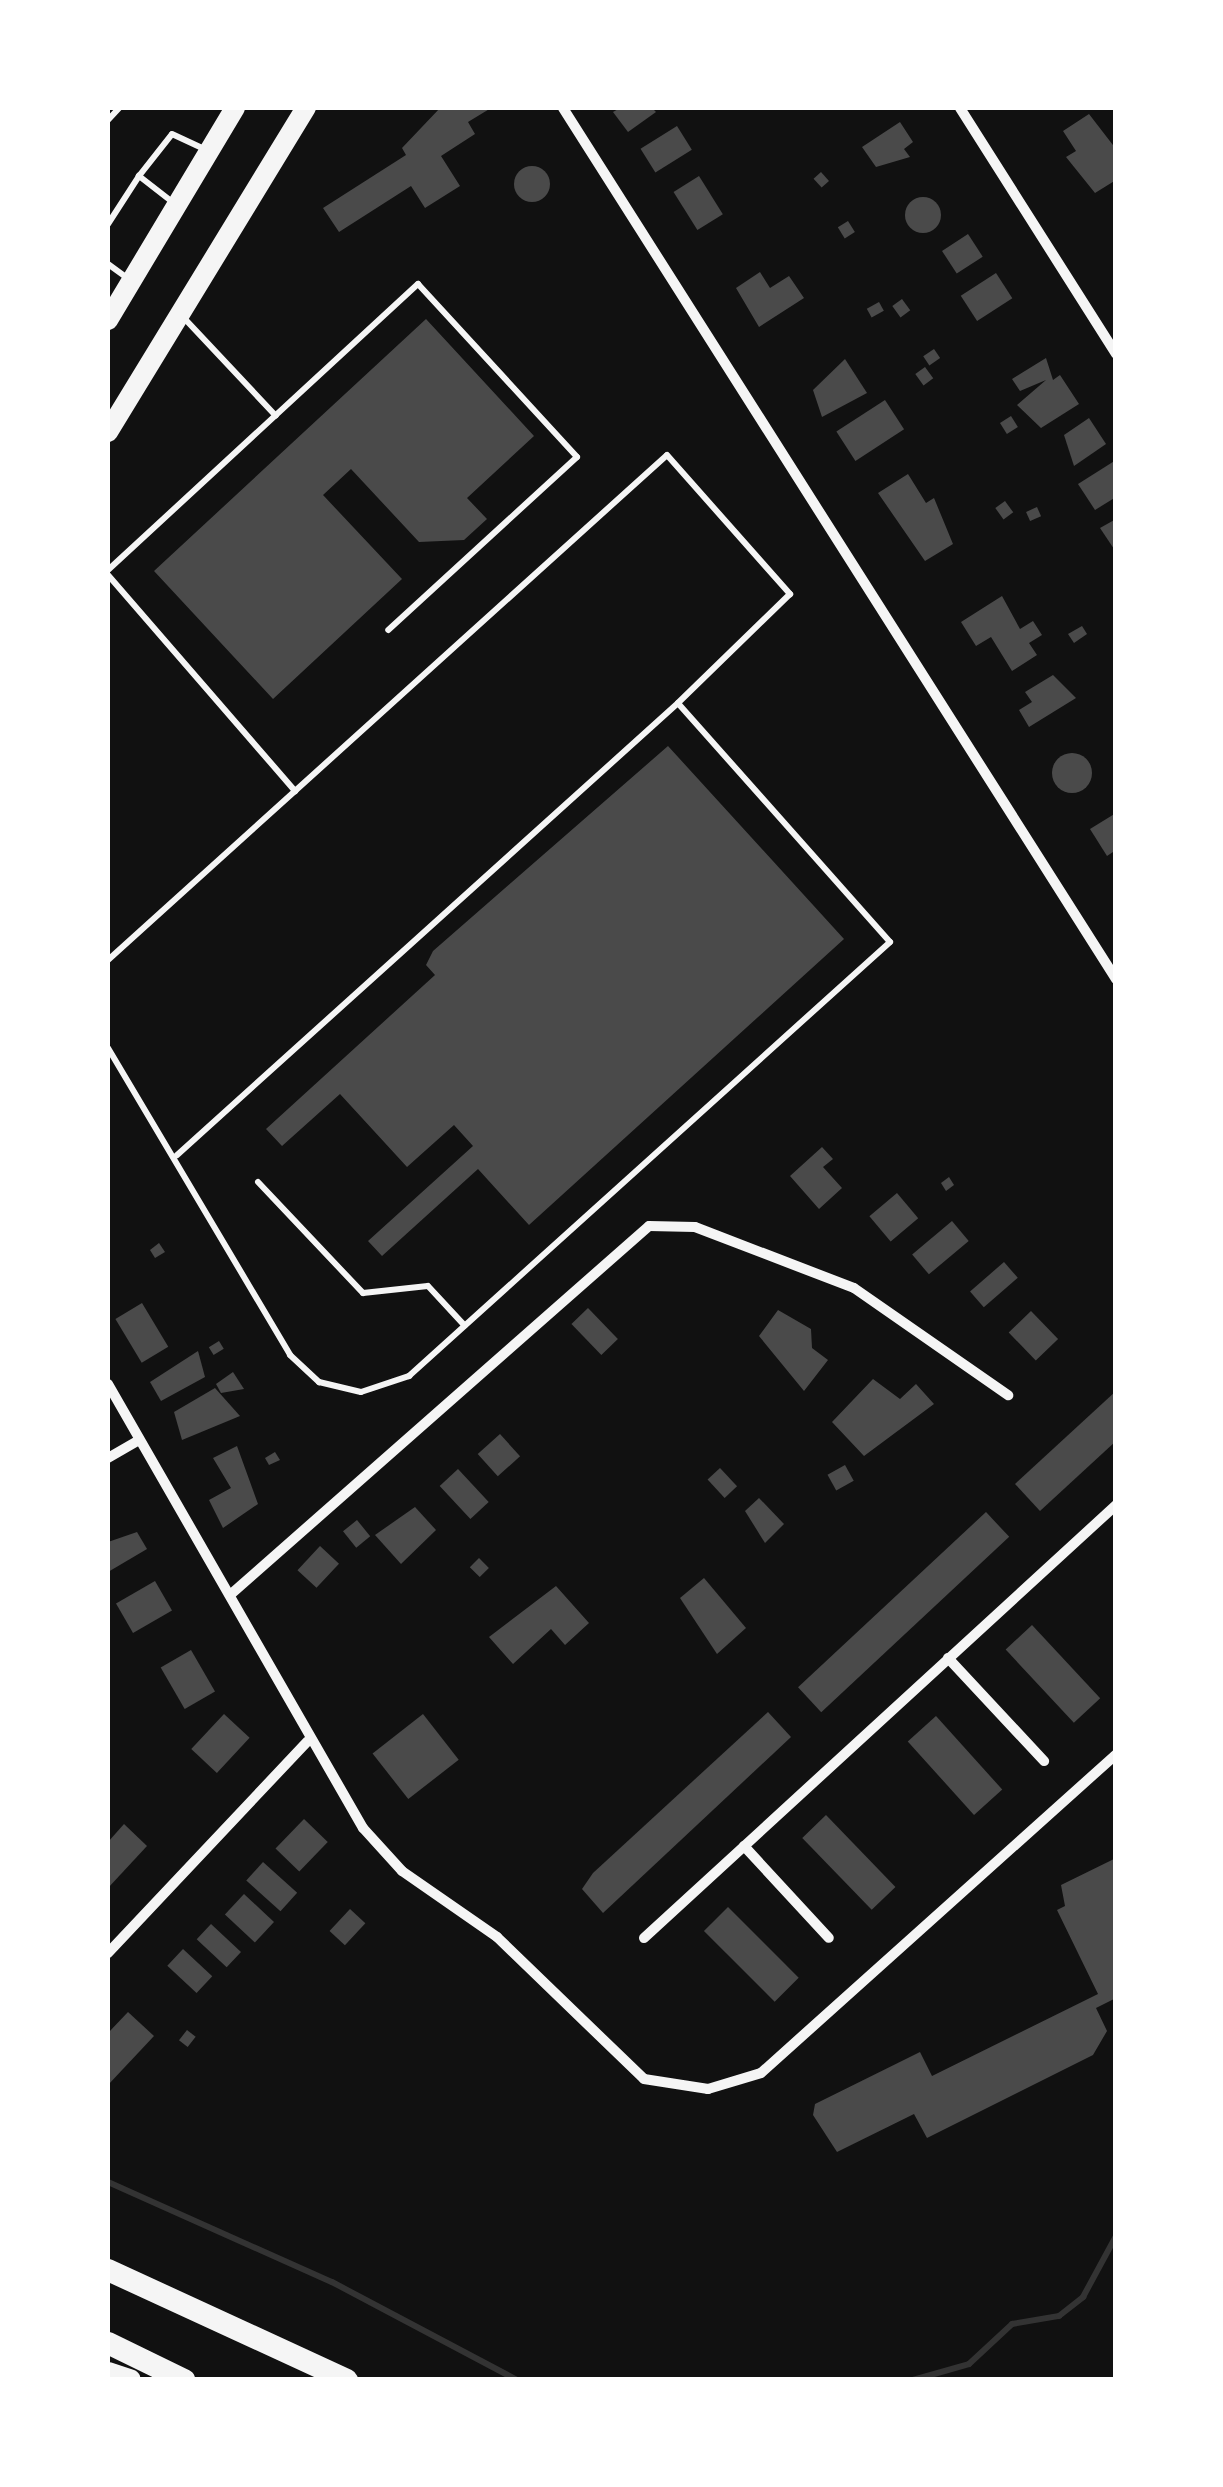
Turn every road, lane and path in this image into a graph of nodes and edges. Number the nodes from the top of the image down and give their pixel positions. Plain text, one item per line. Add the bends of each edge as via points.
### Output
1 (119, 108) edge
2 (234, 108) edge
3 (306, 108) edge
4 (563, 108) edge
5 (960, 108) edge
6 (108, 120) edge
7 (208, 150) junction
8 (139, 176) junction
9 (176, 205) junction
10 (108, 224) edge
11 (108, 264) edge
12 (131, 281) junction
13 (180, 314) junction
14 (108, 320) edge
15 (1116, 354) edge
16 (276, 416) junction
17 (108, 432) edge
18 (108, 572) edge
19 (388, 630) dead end
20 (678, 704) junction
21 (295, 791) junction
22 (108, 960) edge
23 (1116, 979) edge
24 (108, 1048) edge
25 (177, 1155) junction
26 (258, 1182) dead end
27 (465, 1326) junction
28 (108, 1384) edge
29 (1008, 1395) dead end
30 (139, 1440) junction
31 (108, 1458) edge
32 (1116, 1504) edge
33 (230, 1595) junction
34 (948, 1658) junction
35 (308, 1741) junction
36 (1116, 1754) edge
37 (1044, 1761) dead end
38 (744, 1846) junction
39 (644, 1938) dead end
40 (828, 1938) dead end
41 (108, 1952) edge
42 (108, 2268) edge
43 (108, 2344) edge
44 (108, 2373) edge
45 (130, 2380) edge
46 (184, 2380) edge
47 (347, 2380) edge

1 - 6 lane
2 - 7 main road
3 - 13 main road
4 - 23 street
5 - 15 street
7 - 8 lane via 172,134
7 - 9 main road
8 - 9 lane
8 - 10 lane
9 - 12 main road
11 - 12 lane
12 - 14 main road
13 - 16 lane
13 - 17 main road
16 - 18 lane
16 - 19 lane via 418,284 577,456
18 - 21 lane
20 - 21 lane via 790,594 667,455
20 - 25 lane
20 - 27 lane via 890,942
21 - 22 lane
24 - 25 lane
25 - 27 lane via 290,1355 318,1382 361,1392 396,1384
26 - 27 lane via 362,1293 428,1286
28 - 30 street
29 - 33 street via 854,1288 695,1227 649,1226
30 - 31 street
30 - 33 street
32 - 34 street
33 - 35 street
34 - 37 street
34 - 38 street
35 - 36 street via 402,1871 497,1938 625,2067 688,2090 761,2073
35 - 41 street
38 - 39 street
38 - 40 street
42 - 47 highway
43 - 46 highway
44 - 45 highway

